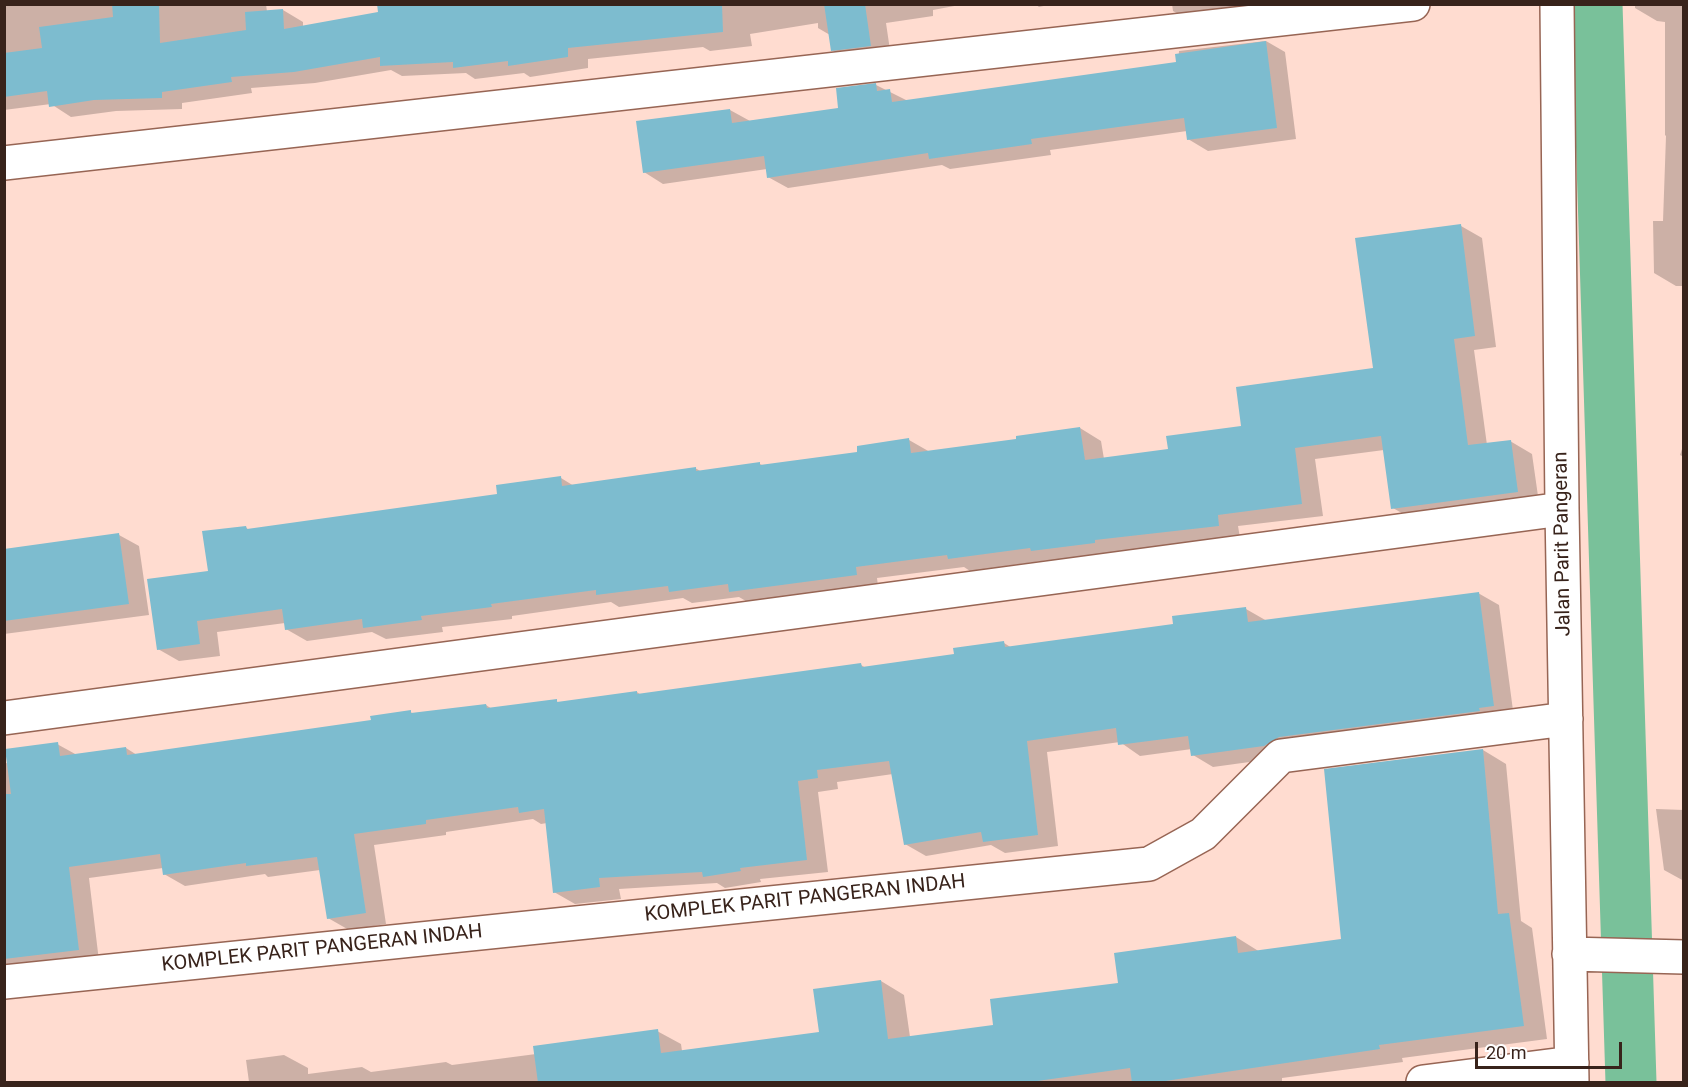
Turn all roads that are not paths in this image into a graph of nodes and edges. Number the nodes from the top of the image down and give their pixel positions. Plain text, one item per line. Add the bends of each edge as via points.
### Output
1 (1413, 4) edge
2 (1557, 4) edge
3 (4, 163) edge
4 (1562, 509) junction
5 (4, 718) edge
6 (1566, 719) junction
7 (1569, 954) junction
8 (1683, 957) edge
9 (4, 982) edge
10 (1572, 1073) edge
11 (1423, 1083) edge

1 - 3 street
2 - 4 street, Jalan Parit Pangeran
4 - 5 street
4 - 6 street, Jalan Parit Pangeran
6 - 7 street, Jalan Parit Pangeran
6 - 9 street, KOMPLEK PARIT PANGERAN INDAH via 1281,756 1203,834 1149,864
7 - 8 street
7 - 10 street, Jalan Parit Pangeran
10 - 11 street

